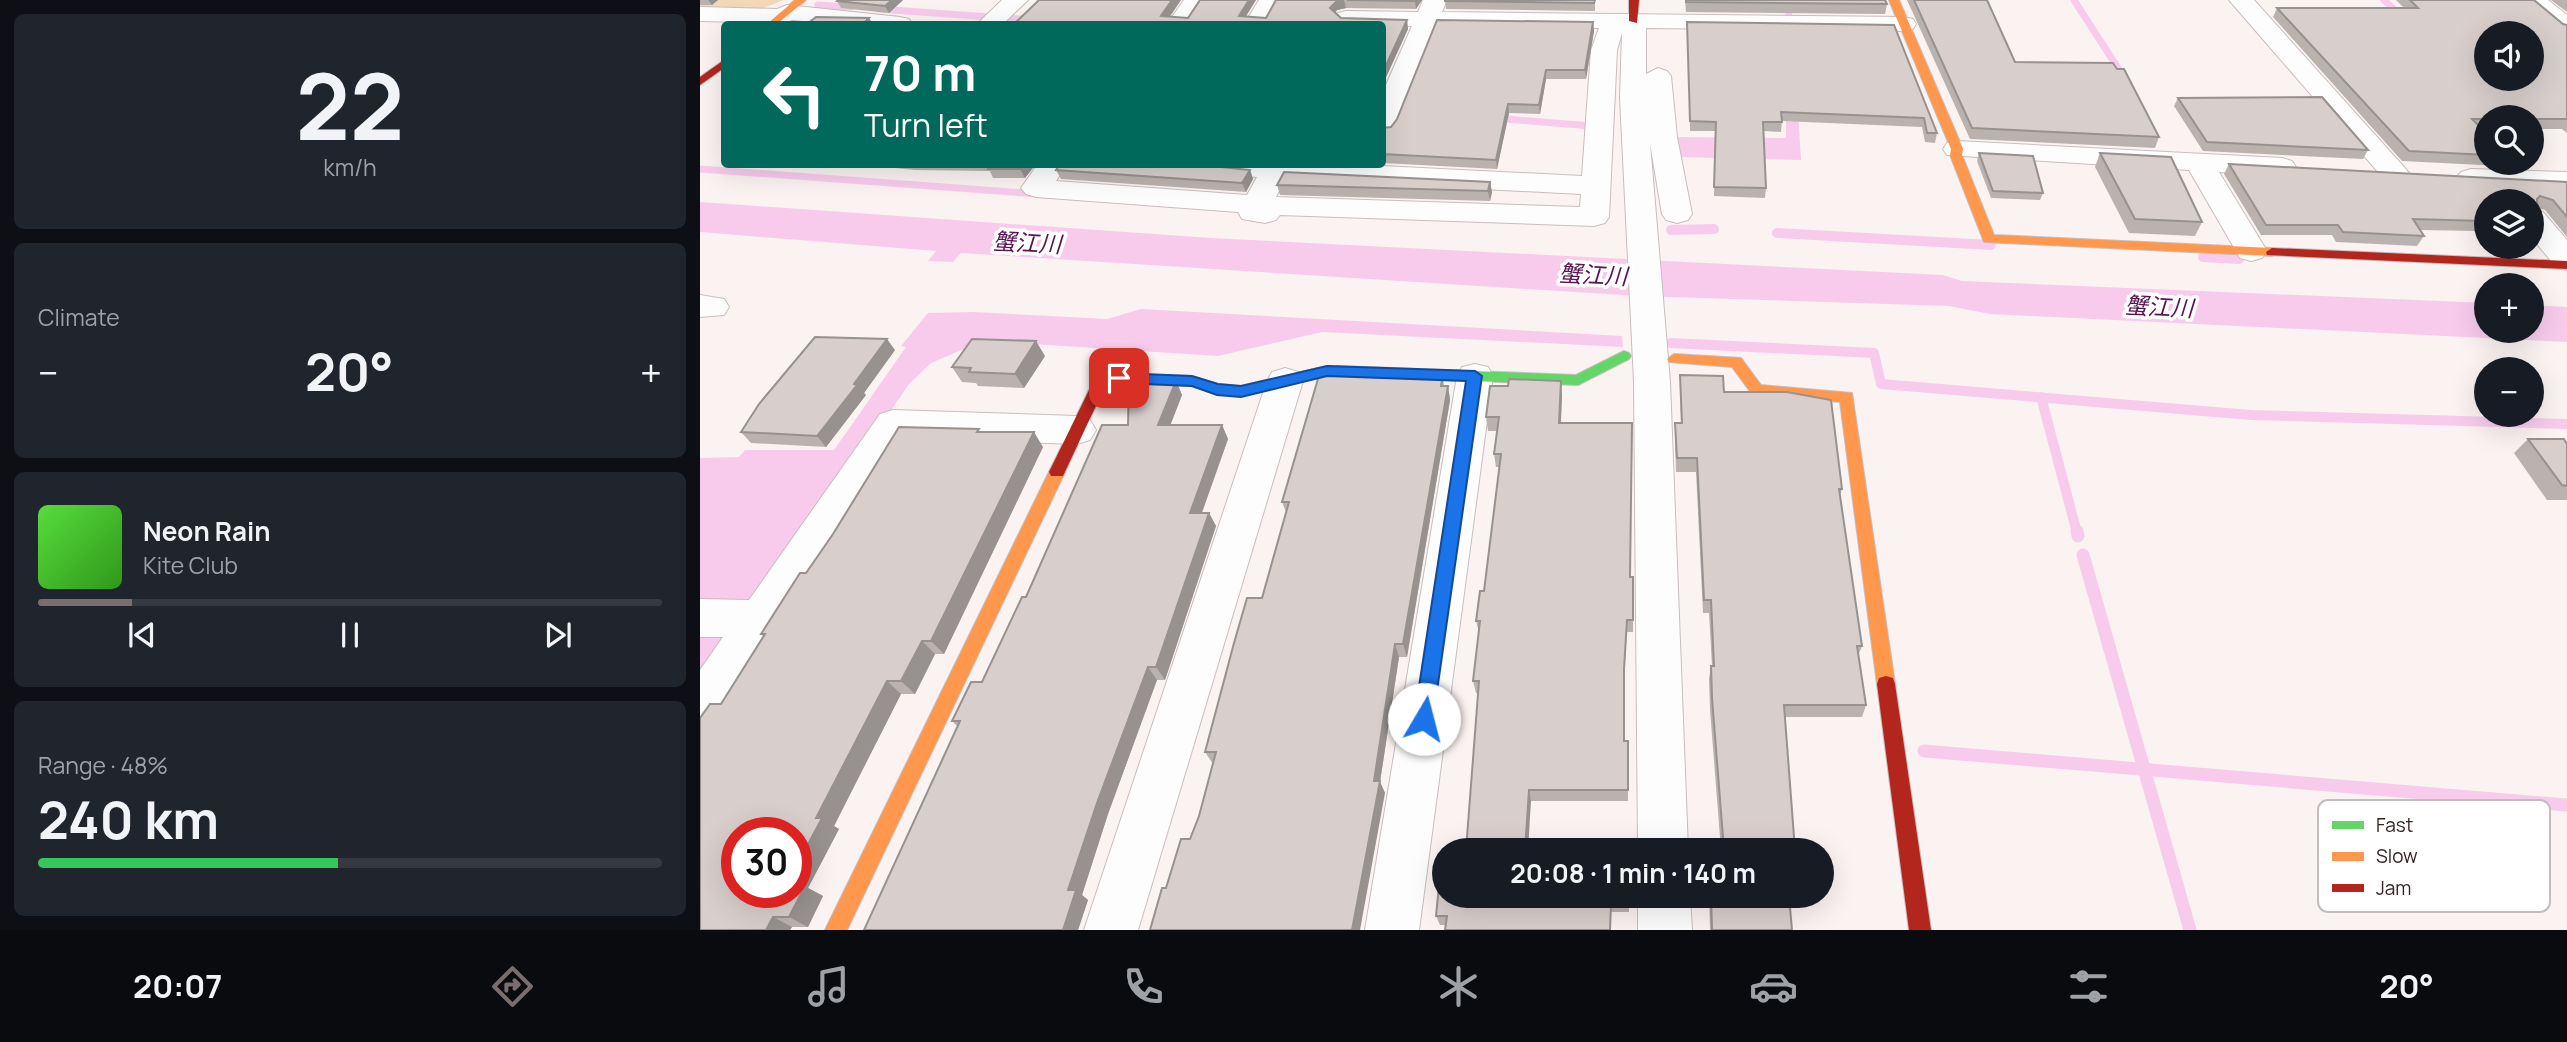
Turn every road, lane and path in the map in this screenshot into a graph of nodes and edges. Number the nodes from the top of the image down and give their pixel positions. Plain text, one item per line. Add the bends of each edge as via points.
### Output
1 (1196, 0) edge
2 (1271, 0) edge
3 (1894, 0) edge
4 (2241, 0) edge
5 (2533, 0) edge
6 (2563, 0) edge
7 (1431, 10) edge
8 (786, 13) edge
9 (700, 14) edge
10 (1348, 14) edge
11 (1634, 16) edge
12 (869, 21) edge
13 (1181, 21) edge
14 (1258, 21) edge
15 (1904, 24) junction
16 (2567, 27) edge
17 (721, 65) edge
18 (700, 82) edge
19 (1386, 117) edge
20 (1957, 149) junction
21 (2199, 162) junction
22 (1050, 168) edge
23 (1277, 168) edge
24 (1364, 169) edge
25 (2310, 169) edge
26 (2352, 171) edge
27 (2421, 175) junction
28 (2567, 181) edge
29 (1596, 186) junction
30 (2504, 189) edge
31 (2516, 189) edge
32 (1258, 205) junction
33 (1349, 208) junction
34 (1678, 214) dead end
35 (2544, 233) edge
36 (1643, 244) junction
37 (2251, 251) junction
38 (2567, 263) edge
39 (1624, 356) dead end
40 (1674, 359) dead end
41 (1475, 376) junction
42 (1285, 381) junction
43 (1077, 430) junction
44 (701, 618) edge
45 (754, 619) junction
46 (700, 708) edge
47 (1663, 838) edge
48 (1664, 908) edge
49 (836, 930) edge
50 (1111, 930) edge
51 (1392, 930) edge
52 (1665, 930) edge
53 (1920, 930) edge

1 - 13 street
2 - 14 street
3 - 15 street
4 - 27 street
5 - 6 street
5 - 16 street
7 - 10 street
7 - 11 street
7 - 19 street
8 - 9 street
8 - 12 street
11 - 15 street
11 - 29 street via 1604,50
11 - 34 street
11 - 36 street via 1633,98
15 - 20 street
17 - 18 street
20 - 21 street
20 - 37 street via 1989,239
21 - 25 street
21 - 37 street
22 - 32 street via 1036,188
23 - 24 street
23 - 32 street
24 - 29 street
24 - 33 street
26 - 27 street
27 - 30 street
28 - 31 street
29 - 33 street via 1594,217
32 - 33 street
32 - 36 street via 1253,213 1365,223 1389,232
35 - 38 street
36 - 47 street via 1652,383
37 - 38 street
39 - 41 street via 1578,380
40 - 53 street via 1736,362 1757,390 1846,397
41 - 42 street via 1327,371
41 - 51 street
42 - 43 street via 1241,391 1192,381 1119,378 1096,390
42 - 50 street
43 - 45 street via 893,424
43 - 49 street
44 - 45 street
45 - 46 street
48 - 52 street

